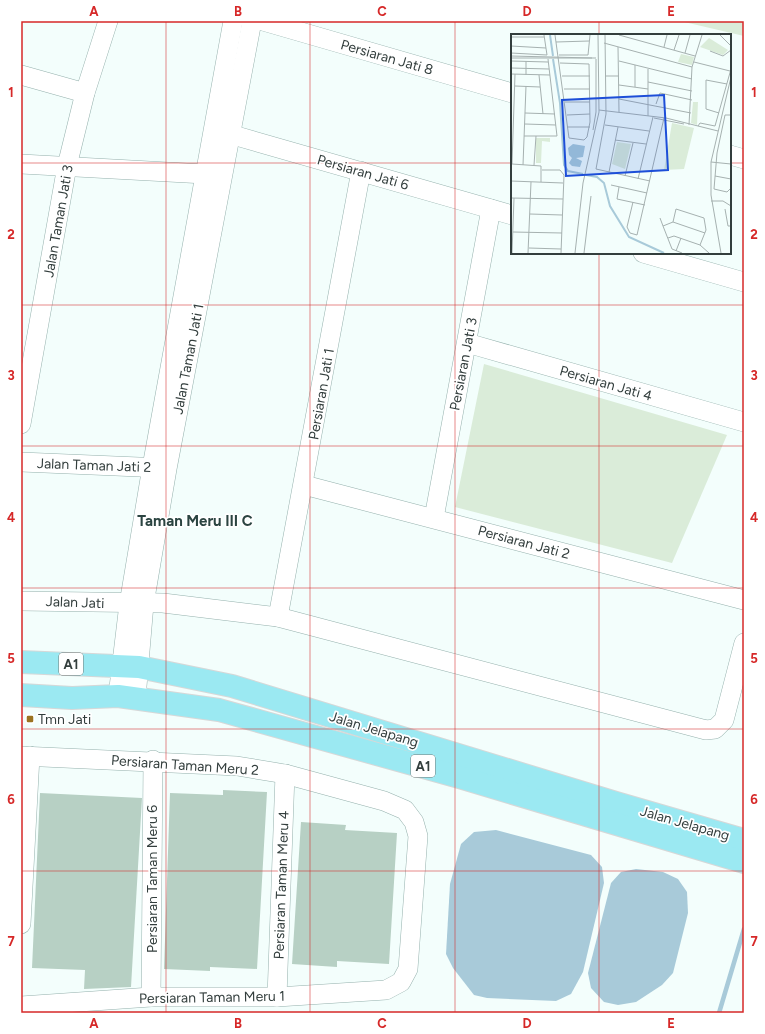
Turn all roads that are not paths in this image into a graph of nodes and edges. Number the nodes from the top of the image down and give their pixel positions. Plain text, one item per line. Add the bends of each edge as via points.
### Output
1 (108, 21) edge
2 (233, 21) edge
3 (252, 21) edge
4 (263, 21) edge
5 (21, 75) edge
6 (85, 93) junction
7 (511, 93) edge
8 (222, 132) junction
9 (731, 155) edge
10 (744, 159) edge
11 (21, 164) edge
12 (67, 166) junction
13 (361, 171) junction
14 (205, 174) junction
15 (491, 209) junction
16 (511, 215) edge
17 (646, 254) edge
18 (744, 282) edge
19 (467, 343) junction
20 (744, 422) edge
21 (21, 424) edge
22 (21, 462) edge
23 (160, 468) junction
24 (304, 485) junction
25 (434, 518) junction
26 (744, 600) edge
27 (21, 601) edge
28 (136, 604) junction
29 (278, 617) junction
30 (744, 643) edge
31 (21, 662) edge
32 (130, 667) junction
33 (21, 694) edge
34 (127, 697) junction
35 (26, 756) edge
36 (153, 760) junction
37 (285, 774) junction
38 (744, 840) edge
39 (744, 862) edge
40 (21, 924) edge
41 (401, 982) joint
42 (277, 997) junction
43 (151, 998) junction
44 (21, 1006) edge

1 - 6 street, Jalan Taman Jati 3
2 - 8 street, Jalan Taman Jati 1
3 - 8 street, Jalan Taman Jati 1
4 - 7 street, Persiaran Jati 8
5 - 6 street
6 - 12 street, Jalan Taman Jati 3
8 - 13 street, Persiaran Jati 6
8 - 14 street, Jalan Taman Jati 1
8 - 23 street, Jalan Taman Jati 1
9 - 10 street
11 - 12 street
12 - 14 street
12 - 21 street, Jalan Taman Jati 3
13 - 15 street, Persiaran Jati 6
13 - 24 street, Persiaran Jati 1
14 - 23 street, Jalan Taman Jati 1
15 - 16 street, Persiaran Jati 6
15 - 19 street, Persiaran Jati 3
17 - 18 street
19 - 20 street, Persiaran Jati 4
19 - 25 street, Persiaran Jati 3
22 - 23 street, Jalan Taman Jati 2
23 - 28 street, Jalan Taman Jati 1
24 - 25 street, Persiaran Jati 2
24 - 29 street, Persiaran Jati 1
25 - 26 street, Persiaran Jati 2
27 - 28 street, Jalan Jati
28 - 29 street, Jalan Jati via 163,603
28 - 32 street, Jalan Taman Jati 1
29 - 30 street, Jalan Jati via 706,730 715,729 724,720
31 - 32 main road, Jalan Jelapang / A1
32 - 34 street, Jalan Taman Jati 1
32 - 38 main road, Jalan Jelapang / A1 via 232,686
33 - 34 main road, Jalan Jelapang / A1 via 72,698
34 - 39 main road, Jalan Jelapang / A1 via 219,710 459,777
35 - 36 street, Persiaran Taman Meru 2
35 - 40 street
36 - 37 street, Persiaran Taman Meru 2 via 237,766
36 - 43 street, Persiaran Taman Meru 6
37 - 41 street, Persiaran Taman Meru 2 via 384,801 405,810 414,822 418,836 408,969
37 - 42 street, Persiaran Taman Meru 4
41 - 42 street, Persiaran Taman Meru 1 via 386,990
42 - 43 street, Persiaran Taman Meru 1
43 - 44 street, Persiaran Taman Meru 1

